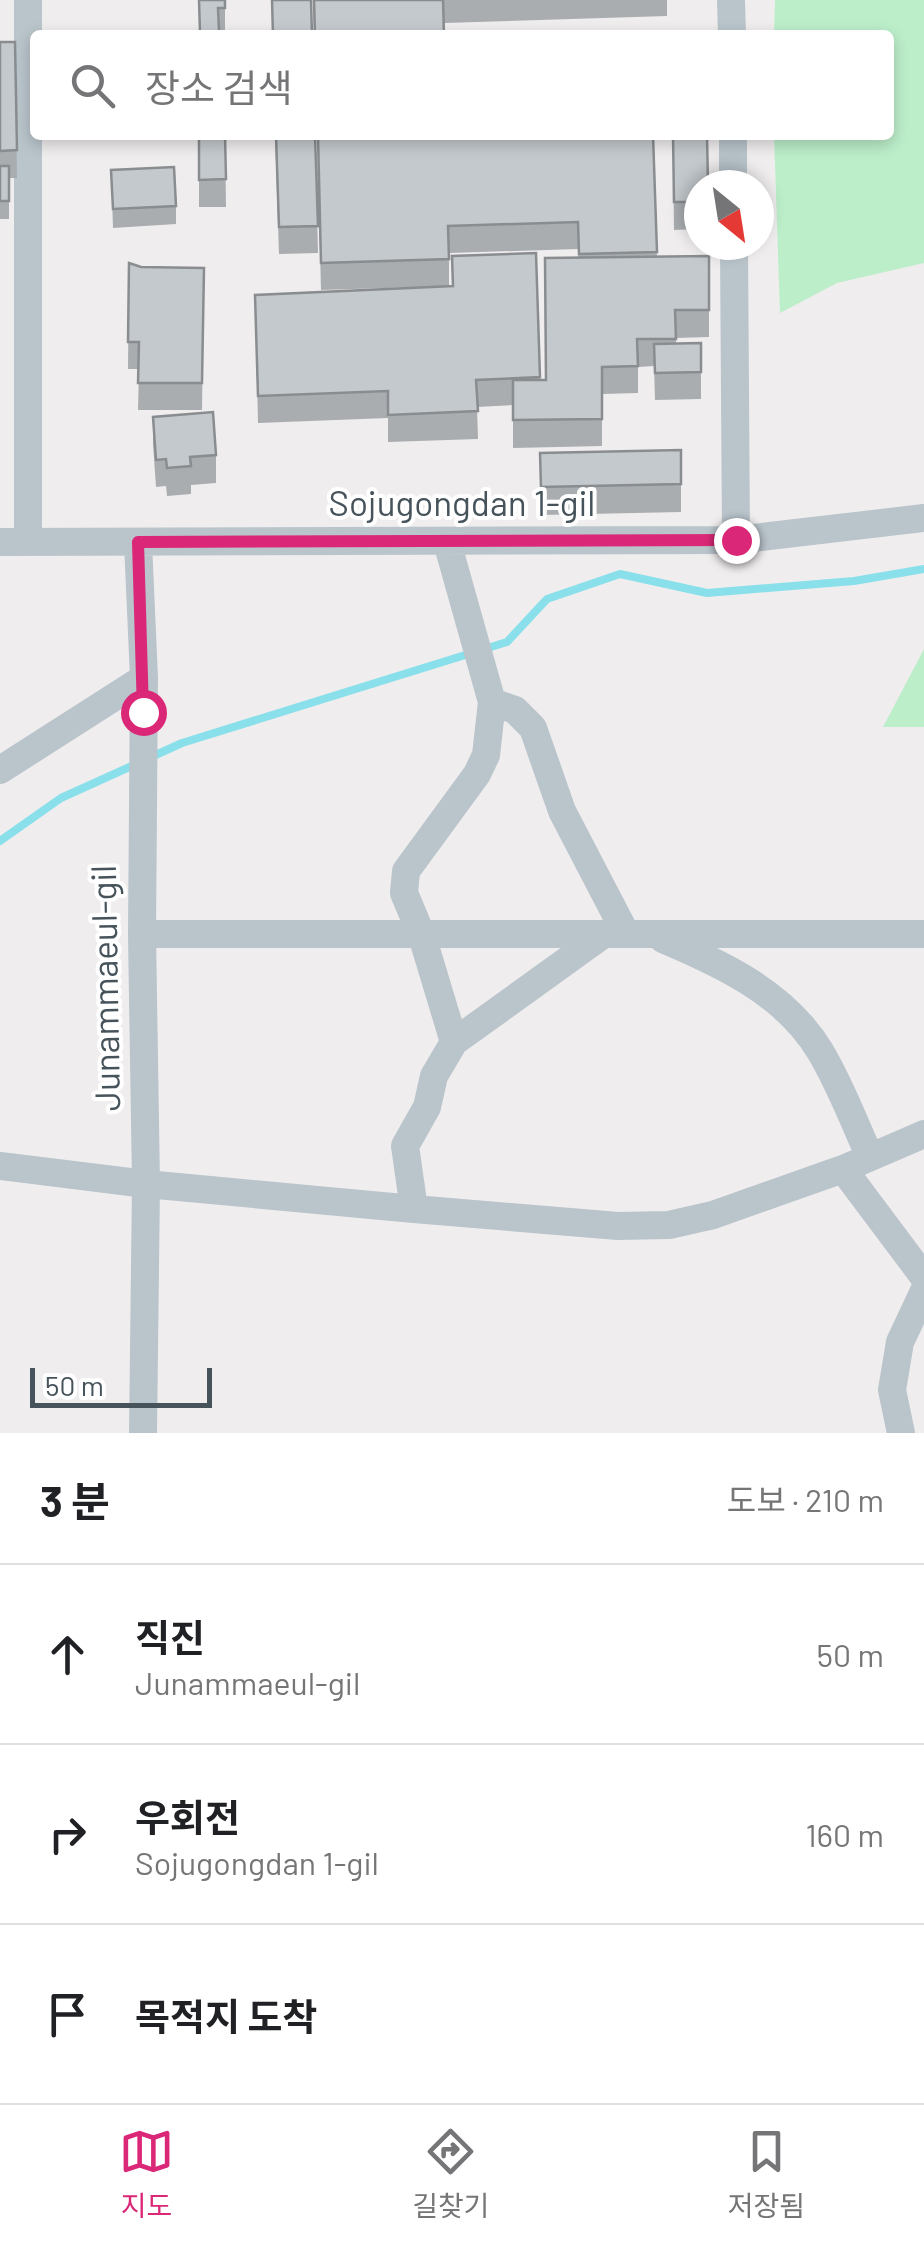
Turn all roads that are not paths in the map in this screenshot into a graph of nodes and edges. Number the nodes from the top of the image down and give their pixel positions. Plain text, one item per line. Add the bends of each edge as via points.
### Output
1 (28, 0) edge
2 (732, 0) edge
3 (732, 30) edge
4 (733, 140) edge
5 (733, 170) edge
6 (734, 260) edge
7 (924, 518) edge
8 (736, 540) junction
9 (14, 542) edge
10 (138, 542) junction
11 (447, 542) junction
12 (144, 678) junction
13 (492, 702) junction
14 (0, 770) edge
15 (142, 934) junction
16 (628, 934) junction
17 (924, 934) edge
18 (422, 936) junction
19 (454, 1042) junction
20 (924, 1134) edge
21 (870, 1157) junction
22 (0, 1166) edge
23 (844, 1169) junction
24 (146, 1184) junction
25 (414, 1209) junction
26 (924, 1277) edge
27 (924, 1291) edge
28 (142, 1433) edge
29 (901, 1433) edge

1 - 9 street
2 - 3 street
4 - 5 street
6 - 8 street
7 - 8 street, Sojugongdan 1-gil
8 - 11 street, Sojugongdan 1-gil
9 - 10 street, Sojugongdan 1-gil
10 - 11 street, Sojugongdan 1-gil
10 - 12 street, Junammaeul-gil
11 - 13 street
12 - 14 street
12 - 15 street, Junammaeul-gil
13 - 16 street via 516,710 533,728 562,811
13 - 18 street via 478,774 406,871 404,892
15 - 18 street
15 - 24 street, Junammaeul-gil
16 - 17 street
16 - 18 street
16 - 19 street
16 - 21 street via 750,980 804,1029
18 - 19 street
19 - 25 street via 405,1146
20 - 21 street
21 - 23 street
22 - 24 street
23 - 25 street via 669,1225
23 - 26 street
24 - 25 street
24 - 28 street, Junammaeul-gil
27 - 29 street via 900,1342 892,1390

